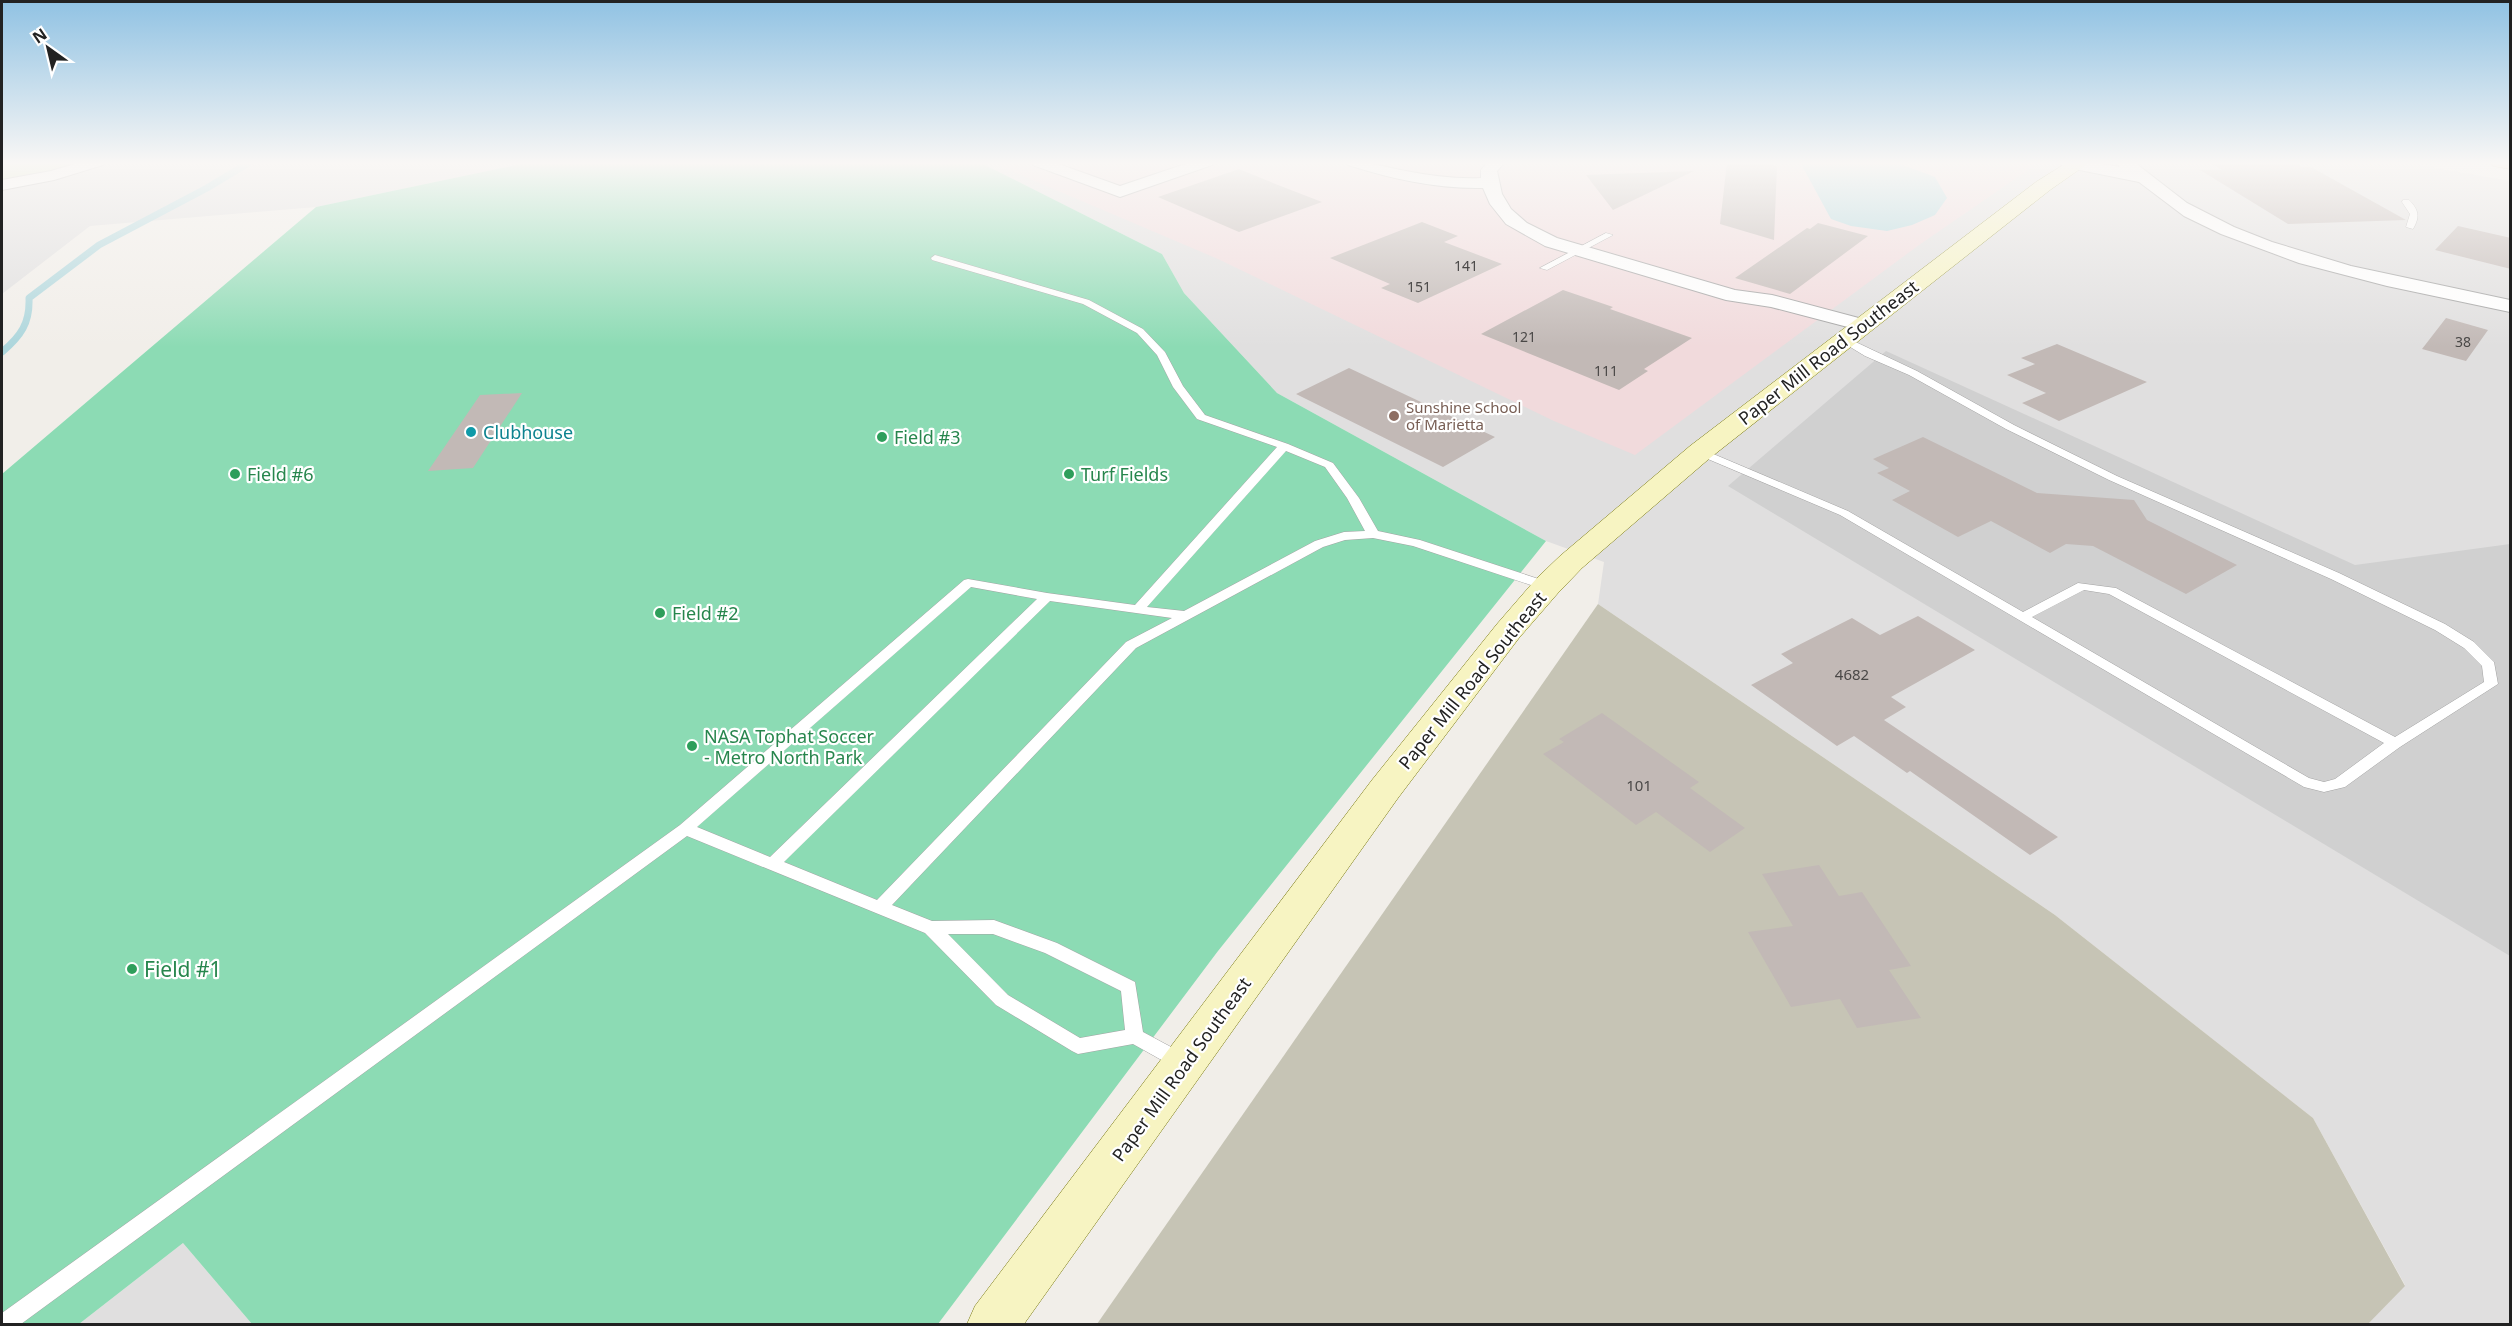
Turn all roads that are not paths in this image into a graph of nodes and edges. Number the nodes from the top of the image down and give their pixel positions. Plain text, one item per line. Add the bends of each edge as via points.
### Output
1 (1516, 224) edge
2 (1994, 224) edge
3 (2214, 224) edge
4 (2412, 224) edge
5 (2410, 227) dead end
6 (1609, 235) dead end
7 (1576, 251) junction
8 (935, 258) dead end
9 (1544, 268) dead end
10 (2511, 306) edge
11 (1854, 332) junction
12 (1284, 446) junction
13 (1700, 452) junction
14 (1373, 534) junction
15 (1547, 586) junction
16 (1047, 597) junction
17 (1137, 610) junction
18 (1188, 616) junction
19 (2021, 618) junction
20 (2395, 742) junction
21 (685, 829) junction
22 (772, 864) junction
23 (880, 907) junction
24 (931, 927) junction
25 (1135, 1036) junction
26 (1185, 1064) junction
27 (4, 1324) edge
28 (993, 1324) edge

1 - 7 street
2 - 11 street, Paper Mill Road Southeast
3 - 10 street via 2267,246
4 - 5 lane
6 - 7 lane
7 - 9 lane
7 - 11 street via 1733,296 1758,312
8 - 12 lane via 1086,302 1140,331 1161,354 1178,387 1202,417
11 - 13 street, Paper Mill Road Southeast
11 - 20 lane via 1869,354 1913,373 2010,427 2113,478 2335,576 2469,645 2489,665 2491,684
12 - 14 lane via 1329,465
12 - 17 lane
13 - 15 street, Paper Mill Road Southeast
13 - 19 lane via 1844,513
14 - 15 lane via 1416,543
14 - 18 lane via 1344,536 1319,544
15 - 26 street, Paper Mill Road Southeast via 1385,789
16 - 17 lane
16 - 21 lane via 968,583
16 - 22 lane
17 - 18 lane
18 - 23 lane via 1131,645
19 - 20 lane via 2082,586 2112,591
19 - 20 lane via 2304,782 2324,787 2340,783
21 - 22 lane
21 - 27 lane
22 - 23 lane
23 - 24 lane
24 - 25 lane via 1002,1000 1078,1046
24 - 25 lane via 994,927 1051,948 1129,987
25 - 26 lane
26 - 28 street, Paper Mill Road Southeast

